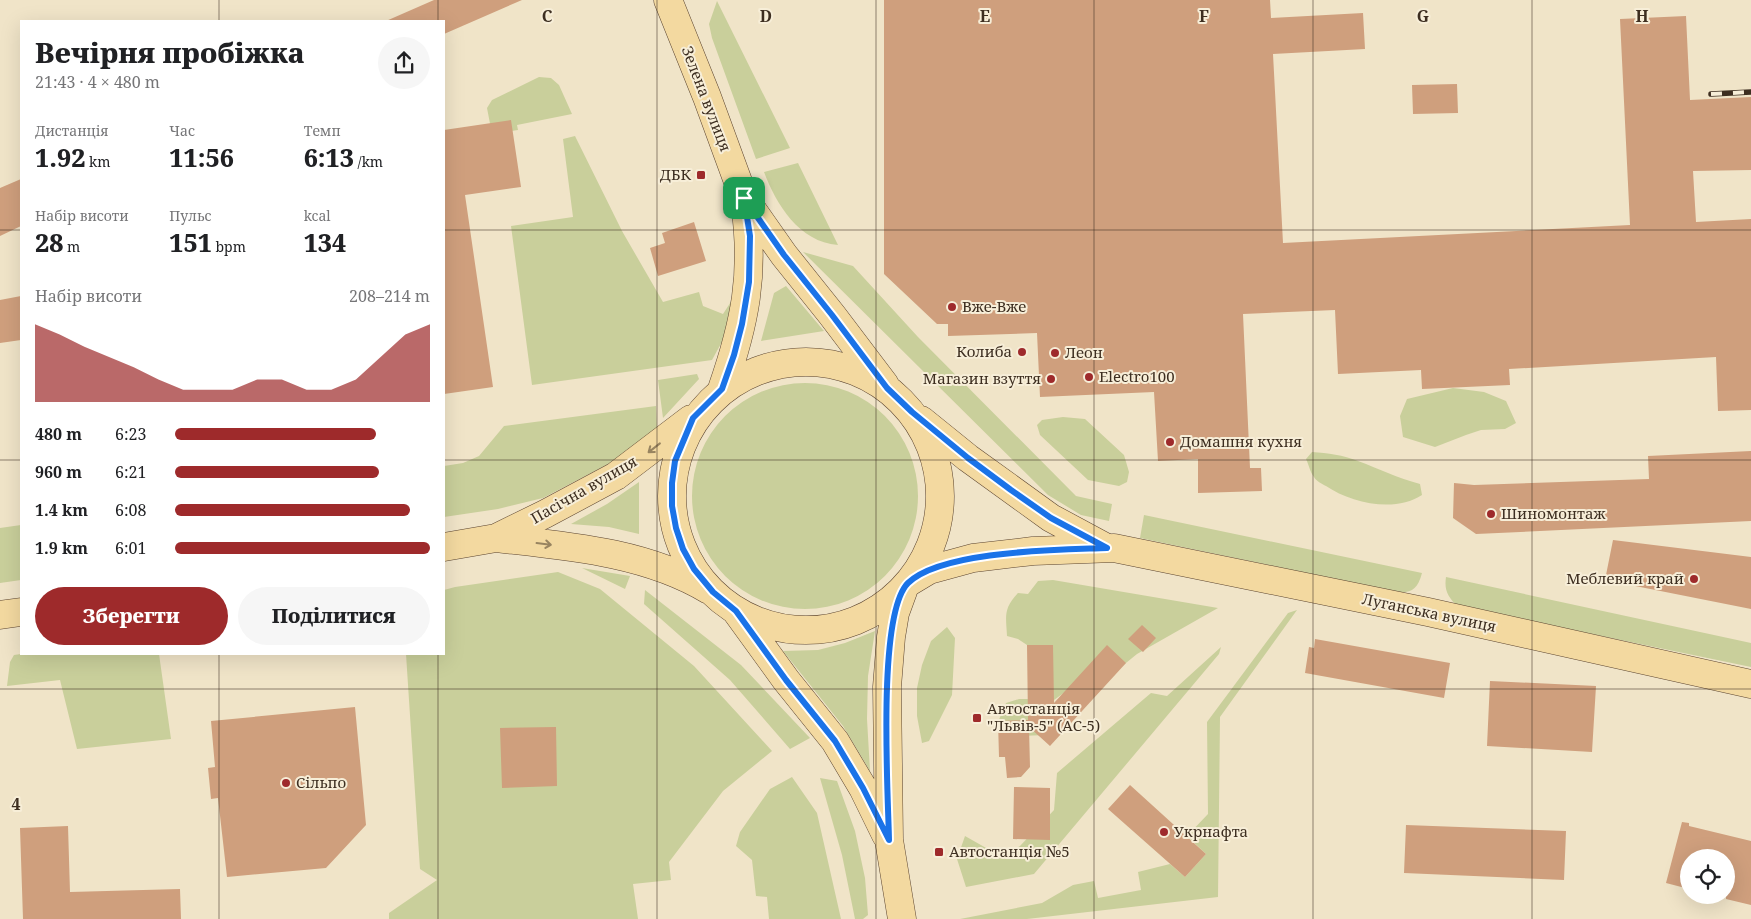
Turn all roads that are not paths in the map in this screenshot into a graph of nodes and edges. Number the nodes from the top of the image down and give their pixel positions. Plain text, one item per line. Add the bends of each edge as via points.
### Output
1 (668, 0) edge
2 (744, 198) junction
3 (887, 388) junction
4 (722, 389) junction
5 (912, 412) junction
6 (693, 418) junction
7 (496, 538) junction
8 (445, 547) edge
9 (1107, 548) junction
10 (906, 586) junction
11 (713, 592) junction
12 (736, 611) junction
13 (20, 612) edge
14 (0, 615) edge
15 (1751, 684) edge
16 (889, 840) junction
17 (902, 919) edge

1 - 2 main road, Зелена вулиця
2 - 3 main road, Зелена вулиця
2 - 4 main road, Зелена вулиця via 750,236 749,282 742,324
3 - 4 main road via 846,370 808,364 766,367 738,378
3 - 5 main road
4 - 6 main road
5 - 9 main road, Луганська вулиця via 968,458 1051,518
5 - 10 main road via 929,443 941,493 935,536 926,558
6 -> 7 main road, Пасічна вулиця via 616,476
6 - 11 main road via 675,461 672,506 683,549
7 - 8 main road, Пасічна вулиця
7 -> 11 main road, Пасічна вулиця via 625,558 690,578
9 - 10 main road, Луганська вулиця via 1033,550 973,558 928,570
9 - 15 main road, Луганська вулиця via 1437,614
10 - 12 main road via 871,613 828,627 775,626
10 - 16 main road via 895,613 887,687
11 - 12 main road
12 - 16 main road via 835,741
13 - 14 main road
16 - 17 main road

